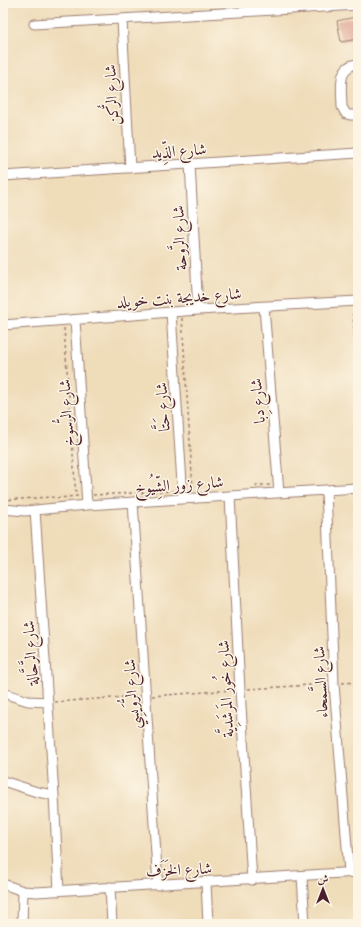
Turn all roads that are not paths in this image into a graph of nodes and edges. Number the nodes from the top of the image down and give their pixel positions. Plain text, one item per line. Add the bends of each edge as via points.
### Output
1 (358, 5) edge
2 (122, 20) junction
3 (34, 24) dead end
4 (358, 64) edge
5 (358, 115) edge
6 (358, 154) edge
7 (190, 164) junction
8 (130, 168) junction
9 (3, 176) edge
10 (354, 301) edge
11 (264, 307) junction
12 (198, 310) junction
13 (171, 312) junction
14 (75, 320) junction
15 (3, 324) edge
16 (358, 488) edge
17 (326, 490) junction
18 (279, 493) junction
19 (230, 496) junction
20 (183, 499) junction
21 (133, 502) junction
22 (87, 505) junction
23 (3, 509) edge
24 (35, 510) junction
25 (3, 693) edge
26 (48, 702) junction
27 (3, 781) edge
28 (54, 795) junction
29 (353, 872) edge
30 (302, 876) junction
31 (252, 880) junction
32 (206, 882) junction
33 (3, 884) edge
34 (158, 885) junction
35 (110, 887) junction
36 (22, 891) junction
37 (59, 891) junction
38 (22, 924) edge
39 (112, 924) edge
40 (208, 924) edge
41 (305, 924) edge

1 - 2 street
2 - 3 street
2 - 8 street, شارع الرُّكن
4 - 5 street via 348,68 341,80 342,107 350,115
6 - 7 street, شارع الذِّيد
7 - 8 street, شارع الذِّيد
7 - 12 street, شارع الرَّوحة
8 - 9 street, شارع الذِّيد
10 - 11 street, شارع خديجة بنت خويلد
11 - 12 street, شارع خديجة بنت خويلد
11 - 18 street, شارع دِبا
12 - 13 street, شارع خديجة بنت خويلد
13 - 14 street, شارع خديجة بنت خويلد
13 - 20 street, شارع حَتَّا
14 - 15 street, شارع خديجة بنت خويلد
14 - 22 street, شارع الرُّسوخ
16 - 17 street, شارع زور الشِّيُوخ
17 - 18 street, شارع زور الشِّيُوخ
17 - 29 street, شارع السَّمحاء via 334,684
18 - 19 street, شارع زور الشِّيُوخ
19 - 20 street, شارع زور الشِّيُوخ
19 - 31 street, شارع خُور المَرشَدِيَّة
20 - 21 street, شارع زور الشِّيُوخ
21 - 22 street, شارع زور الشِّيُوخ
21 - 34 street, شارع الرُّوَيسِي
22 - 24 street, شارع زور الشِّيُوخ
23 - 24 street, شارع زور الشِّيُوخ
24 - 26 street, شارع الرَّحَّالة
25 - 26 street via 28,701
26 - 28 street, شارع الرَّحَّالة
27 - 28 street
28 - 37 street, شارع الرَّحَّالة
29 - 30 street, شارع الخَزَف
30 - 31 street, شارع الخَزَف
30 - 41 street
31 - 32 street, شارع الخَزَف
32 - 34 street, شارع الخَزَف
32 - 40 street
33 - 36 street, شارع الخَزَف
34 - 35 street, شارع الخَزَف
35 - 37 street, شارع الخَزَف
35 - 39 street
36 - 37 street, شارع الخَزَف
36 - 38 street

